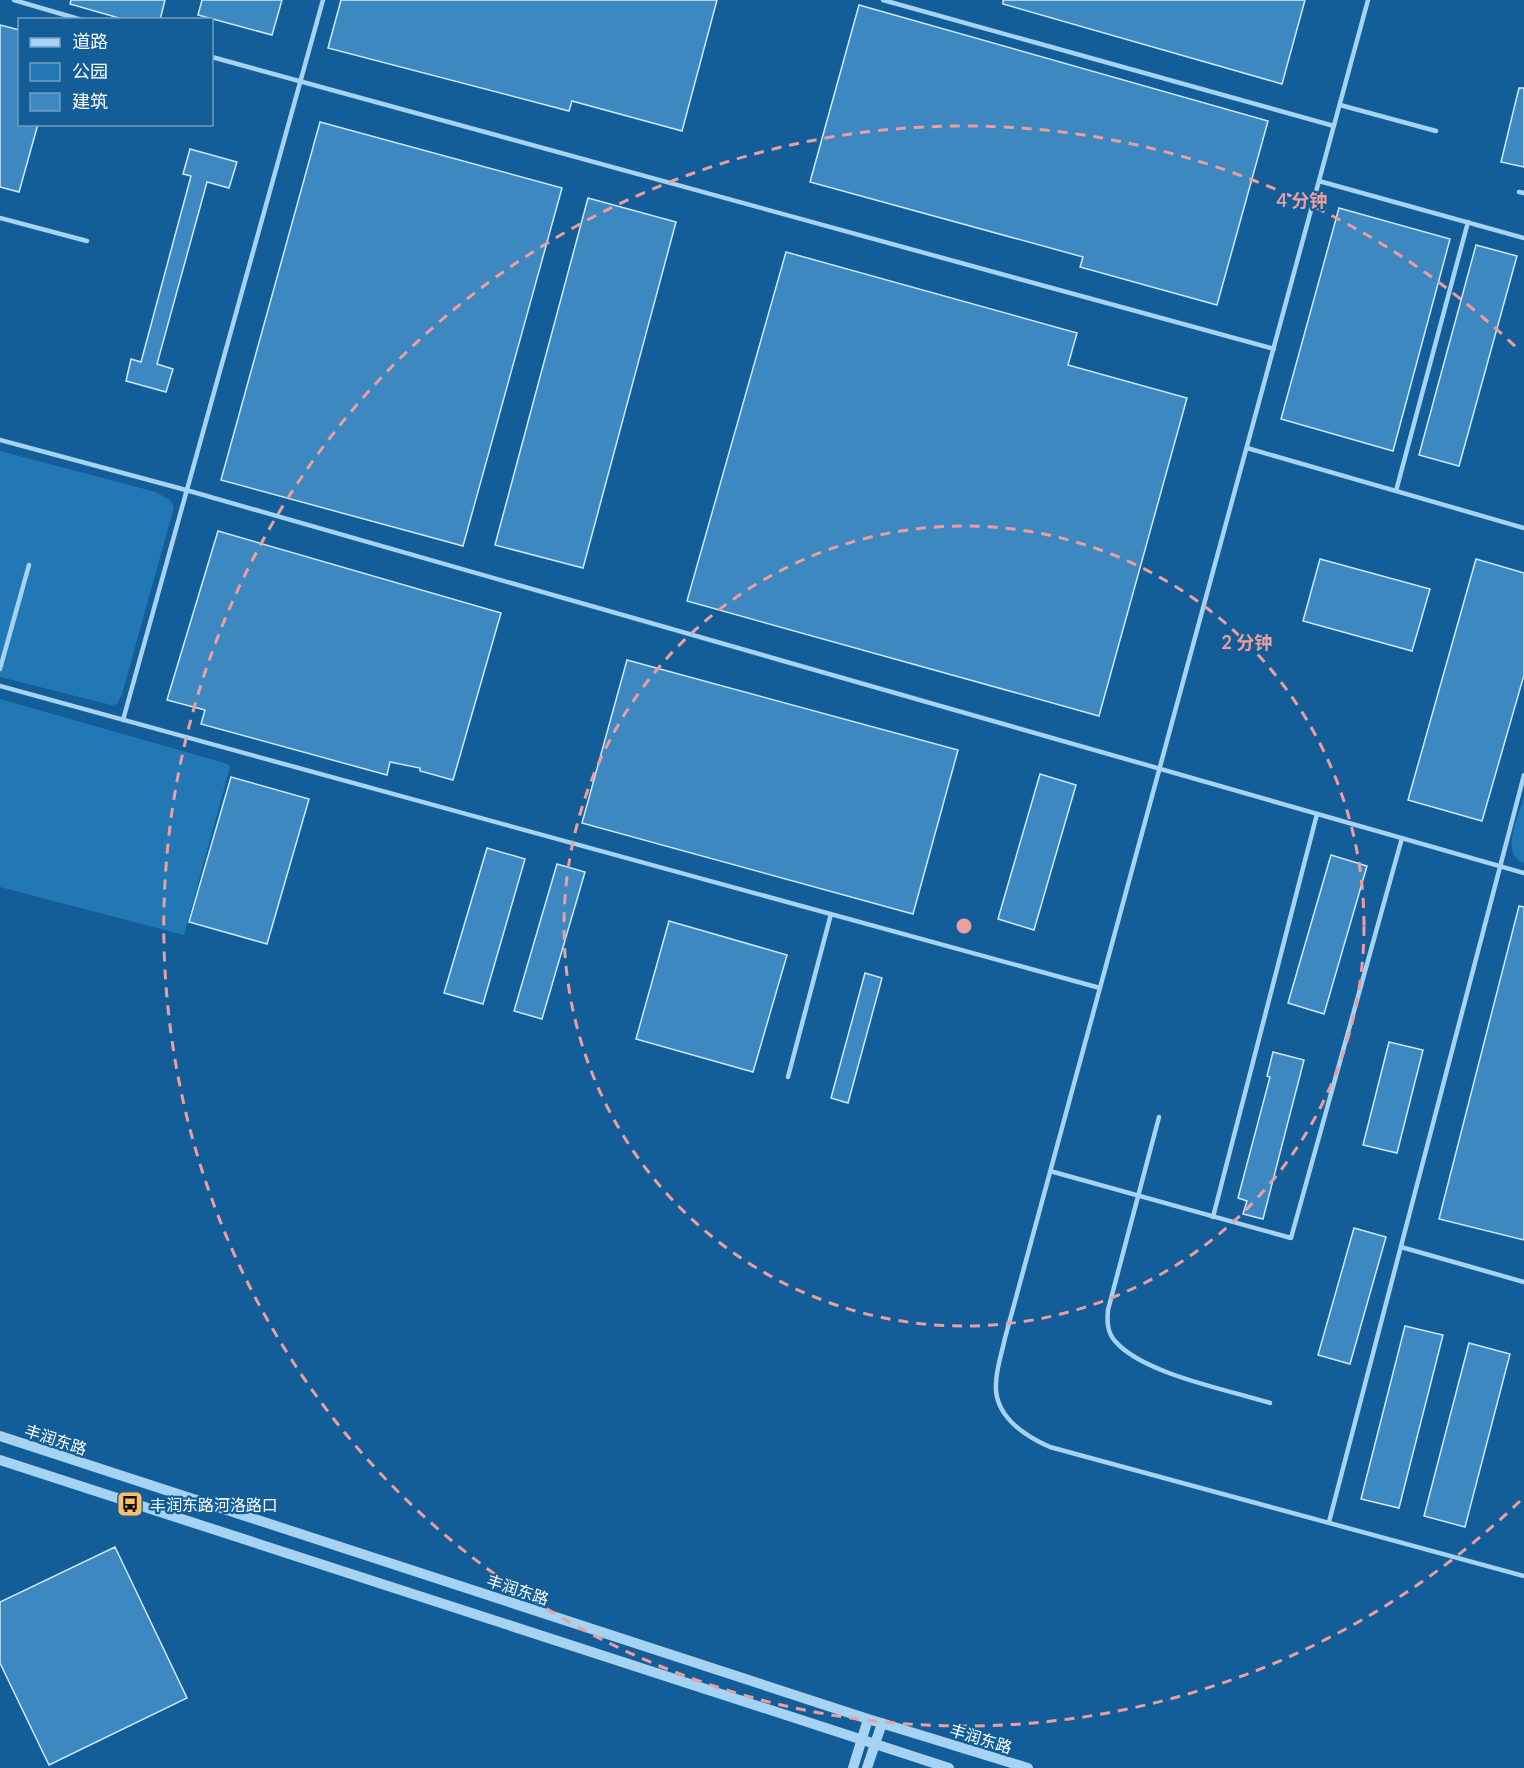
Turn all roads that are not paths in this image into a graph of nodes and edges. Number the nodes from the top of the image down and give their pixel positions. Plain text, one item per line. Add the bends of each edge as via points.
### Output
1 (14, 0) edge
2 (322, 0) edge
3 (883, 0) edge
4 (1368, 0) edge
5 (75, 18) edge
6 (213, 57) edge
7 (300, 82) junction
8 (1340, 105) junction
9 (1334, 126) junction
10 (1436, 131) dead end
11 (1319, 181) junction
12 (0, 218) edge
13 (1468, 222) junction
14 (1524, 238) edge
15 (87, 242) dead end
16 (1274, 349) junction
17 (0, 440) edge
18 (1247, 448) junction
19 (186, 490) junction
20 (1396, 491) junction
21 (1524, 528) edge
22 (29, 565) dead end
23 (0, 669) edge
24 (0, 686) edge
25 (123, 720) junction
26 (1160, 769) junction
27 (1524, 775) edge
28 (1317, 814) junction
29 (1402, 838) junction
30 (1500, 867) junction
31 (1524, 873) edge
32 (831, 914) junction
33 (1100, 988) junction
34 (788, 1077) dead end
35 (1159, 1117) dead end
36 (1050, 1172) junction
37 (1138, 1196) junction
38 (1213, 1216) junction
39 (1401, 1247) junction
40 (1524, 1282) edge
41 (1270, 1403) dead end
42 (0, 1436) edge
43 (0, 1460) edge
44 (1329, 1522) junction
45 (1524, 1576) edge
46 (868, 1719) junction
47 (882, 1723) junction
48 (861, 1740) junction
49 (874, 1744) junction
50 (853, 1768) edge
51 (867, 1768) edge
52 (949, 1768) edge
53 (1028, 1768) edge

1 - 5 lane
2 - 7 lane
3 - 9 lane
4 - 8 lane
6 - 7 lane
7 - 16 lane
7 - 19 lane
8 - 9 lane
8 - 10 lane
9 - 11 lane
11 - 13 lane
11 - 16 lane
12 - 15 lane
13 - 14 lane
13 - 20 lane
16 - 18 lane
17 - 19 lane
18 - 20 lane
18 - 26 lane
19 - 25 lane
19 - 26 lane
20 - 21 lane
22 - 23 lane
24 - 25 lane
25 - 32 lane
26 - 28 lane
26 - 33 lane
27 - 30 lane
28 - 29 lane
28 - 38 lane
29 - 30 lane
29 - 38 lane via 1291,1238
30 - 31 lane
30 - 39 lane
32 - 33 lane
32 - 34 lane
33 - 36 lane
35 - 37 lane
36 - 37 lane
36 - 44 lane via 995,1385 998,1399 1013,1424 1033,1440 1050,1447
37 - 38 lane
37 - 41 lane via 1108,1310 1110,1334 1123,1349 1146,1363
39 - 40 lane
39 - 44 lane
42 - 46 street, 丰润东路
43 - 48 street
44 - 45 lane
46 - 47 street, 丰润东路
46 - 48 street
47 - 49 street
47 - 53 street, 丰润东路
48 - 49 street
48 - 50 street
49 - 51 street
49 - 52 street

